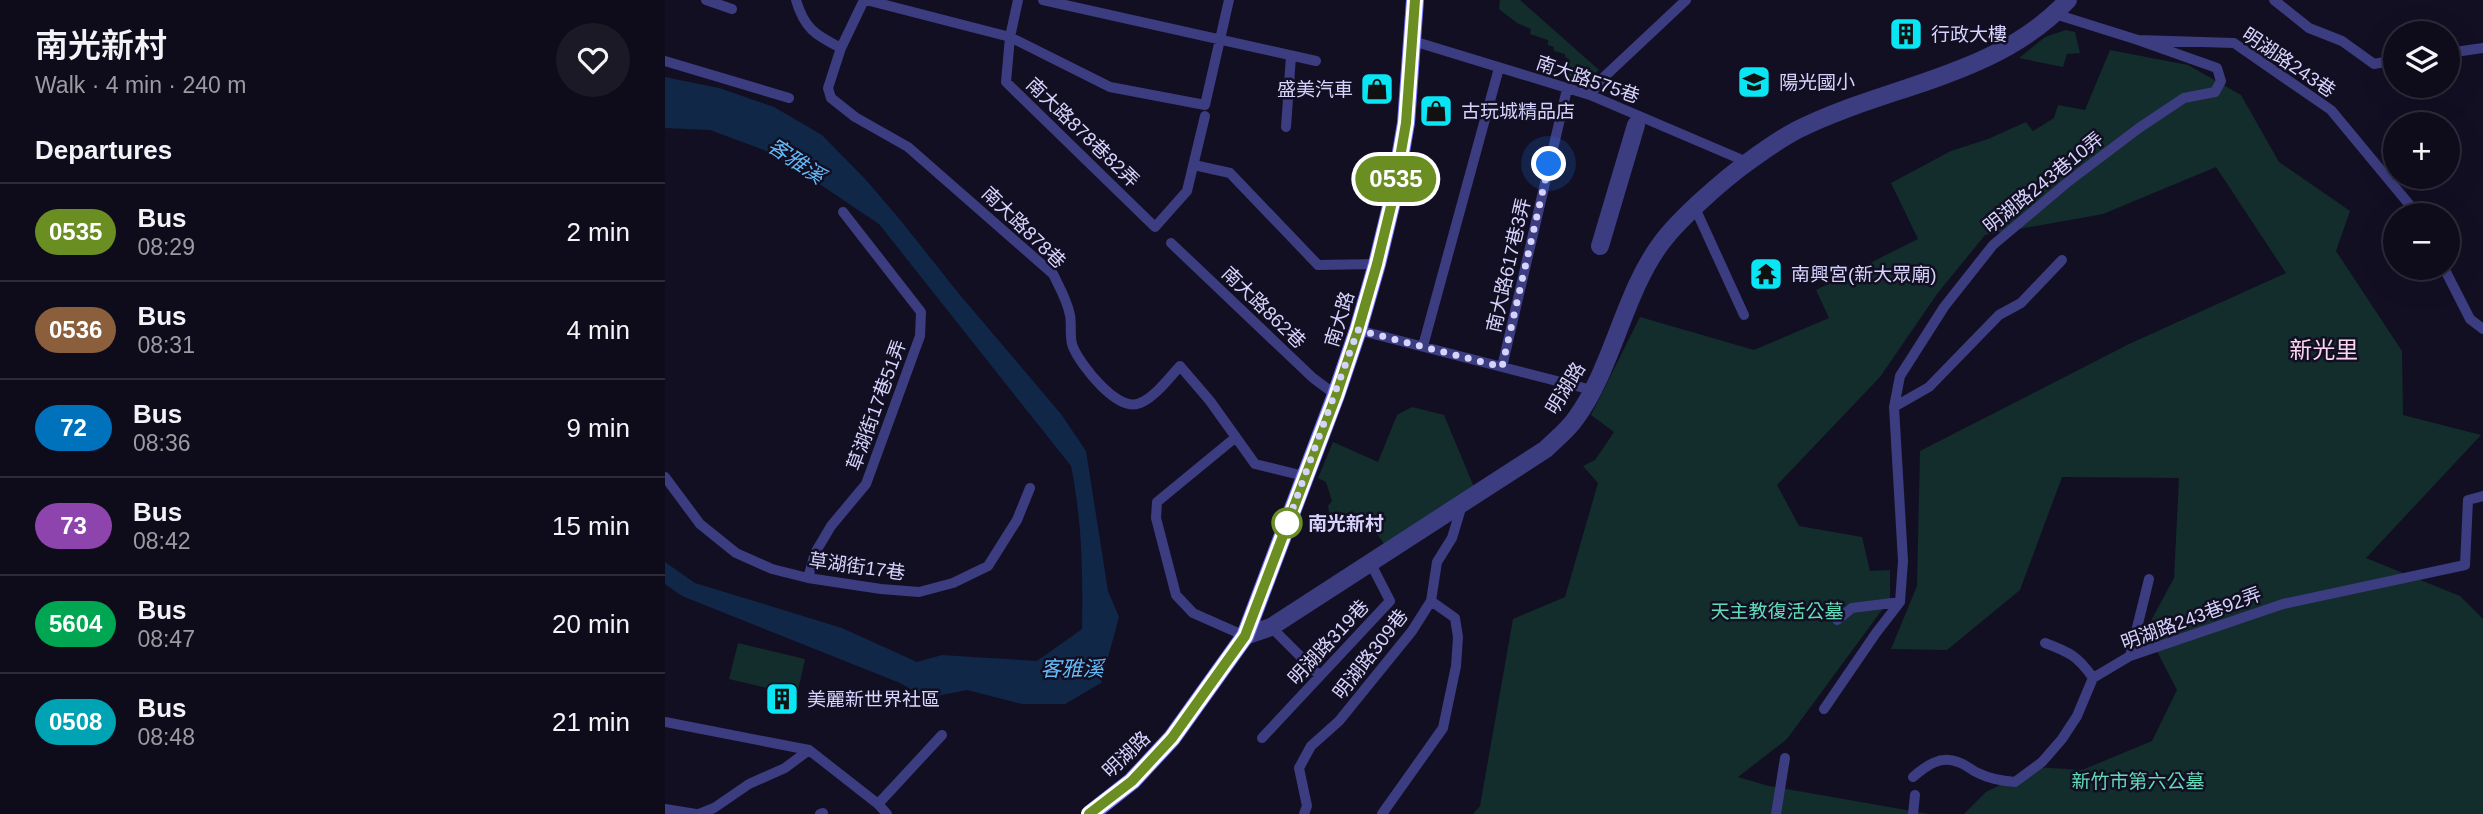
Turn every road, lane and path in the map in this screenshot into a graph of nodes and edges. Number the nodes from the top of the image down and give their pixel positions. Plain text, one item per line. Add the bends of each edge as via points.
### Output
1 (706, 0) edge
2 (796, 0) edge
3 (865, 0) edge
4 (1018, 0) edge
5 (1043, 0) edge
6 (1229, 0) edge
7 (1415, 0) edge
8 (1686, 0) edge
9 (2068, 0) edge
10 (2274, 0) edge
11 (732, 9) dead end
12 (2055, 14) junction
13 (1010, 37) junction
14 (1220, 39) junction
15 (2138, 40) junction
16 (1413, 41) junction
17 (841, 48) junction
18 (2483, 48) edge
19 (2460, 51) edge
20 (1291, 56) junction
21 (665, 61) edge
22 (1316, 61) dead end
23 (2383, 63) edge
24 (1499, 68) junction
25 (1567, 89) junction
26 (1590, 95) junction
27 (789, 98) dead end
28 (1205, 116) dead end
29 (1636, 125) dead end
30 (1286, 127) dead end
31 (1747, 162) junction
32 (1194, 165) junction
33 (2408, 203) edge
34 (1695, 208) junction
35 (843, 212) dead end
36 (1171, 243) dead end
37 (1600, 246) dead end
38 (2062, 260) dead end
39 (1377, 264) junction
40 (2450, 280) edge
41 (1744, 315) dead end
42 (2483, 329) edge
43 (1358, 330) junction
44 (1423, 346) junction
45 (1502, 367) junction
46 (1592, 390) junction
47 (1336, 396) junction
48 (1893, 407) junction
49 (1236, 438) junction
50 (1304, 476) junction
51 (665, 477) edge
52 (1030, 488) dead end
53 (2483, 496) edge
54 (1462, 504) junction
55 (1371, 564) junction
56 (808, 578) junction
57 (2149, 579) dead end
58 (1431, 601) junction
59 (1900, 602) junction
60 (1837, 620) dead end
61 (1271, 627) junction
62 (1245, 636) junction
63 (2045, 643) dead end
64 (2130, 656) junction
65 (1320, 676) junction
66 (2093, 678) junction
67 (1824, 709) dead end
68 (665, 722) edge
69 (942, 735) dead end
70 (1262, 738) dead end
71 (810, 750) junction
72 (1785, 758) dead end
73 (1913, 777) dead end
74 (1915, 795) dead end
75 (877, 804) junction
76 (665, 809) edge
77 (697, 814) edge
78 (887, 814) edge
79 (1090, 814) edge
80 (1304, 814) edge
81 (1382, 814) edge
82 (1776, 814) edge
83 (1913, 814) edge

1 - 11 lane
2 - 17 lane via 801,18 818,37
3 - 13 lane
3 - 17 lane, 南大路878巷
4 - 13 lane
5 - 14 lane
6 - 14 lane
7 - 16 main road, 南大路
8 - 26 lane
9 - 12 street, 明湖路
10 - 23 lane via 2309,28 2342,41 2374,64
12 - 15 lane, 明湖路243巷
12 - 31 street, 明湖路 via 1993,57 1797,130
13 - 14 lane via 1110,87 1205,105
13 - 32 lane, 南大路878巷82弄 via 1006,82 1155,227 1187,191
14 - 20 lane
15 - 33 lane, 明湖路243巷 via 2234,43 2331,110
15 - 48 lane, 明湖路243巷10弄 via 2217,68 2221,81 2215,92 2184,98 2139,128 1993,245 1944,307 1900,376
16 - 24 lane, 南大路575巷
16 - 39 main road, 南大路 via 1406,123
17 - 49 lane, 南大路878巷 via 828,88 831,98 908,147 1053,274 1065,297 1072,346 1114,398 1134,405 1144,402 1180,366
18 - 19 lane
20 - 22 lane
20 - 30 lane
21 - 27 lane
24 - 25 lane, 南大路575巷
24 - 44 lane
25 - 26 lane, 南大路575巷
25 - 45 lane, 南大路617巷3弄
26 - 31 lane, 南大路575巷
28 - 32 lane, 南大路878巷82弄
29 - 37 street
31 - 34 street, 明湖路
32 - 39 lane via 1230,173 1318,265
34 - 41 lane
34 - 46 street, 明湖路 via 1662,242 1645,271
35 - 56 lane, 草湖街17巷51弄 via 921,312 920,335 866,484 831,526 815,553
36 - 47 lane, 南大路862巷
38 - 48 lane via 2021,303 1999,315 1929,387
39 - 43 main road, 南大路
40 - 42 lane via 2470,319
43 - 44 lane
43 - 47 main road, 南大路
44 - 45 lane
45 - 46 lane
46 - 54 street, 明湖路 via 1575,420 1546,449
47 - 50 main road, 南大路
48 - 59 lane, 明湖路243巷10弄 via 1903,561
49 - 50 lane, 南大路878巷 via 1255,464
49 - 62 lane via 1157,502 1156,518 1176,595 1193,613
50 - 62 main road, 南大路
51 - 56 lane, 草湖街17巷 via 699,524 736,553
52 - 56 lane, 草湖街17巷 via 1017,520 988,566 953,583 919,592
53 - 64 lane, 明湖路243巷92弄 via 2468,500 2465,565 2283,604
54 - 55 street, 明湖路
54 - 58 lane, 明湖路309巷 via 1452,538 1437,562
55 - 61 street, 明湖路
55 - 65 lane, 明湖路319巷 via 1391,601
57 - 64 lane
58 - 80 lane, 明湖路309巷 via 1339,721 1311,746 1299,768 1307,806
58 - 81 lane via 1455,618 1458,636 1443,728
59 - 60 lane via 1852,608
59 - 67 lane
61 - 62 street, 明湖路
61 - 65 lane
62 - 79 main road, 明湖路 via 1172,738 1132,781
63 - 66 lane via 2070,653
64 - 66 lane, 明湖路243巷92弄
65 - 70 lane, 明湖路319巷
66 - 73 lane via 2062,739 2015,782 1996,780 1957,761 1938,760
68 - 71 lane
69 - 75 lane
71 - 75 lane
71 - 77 lane
72 - 82 lane
74 - 83 lane
75 - 78 lane
76 - 77 lane

